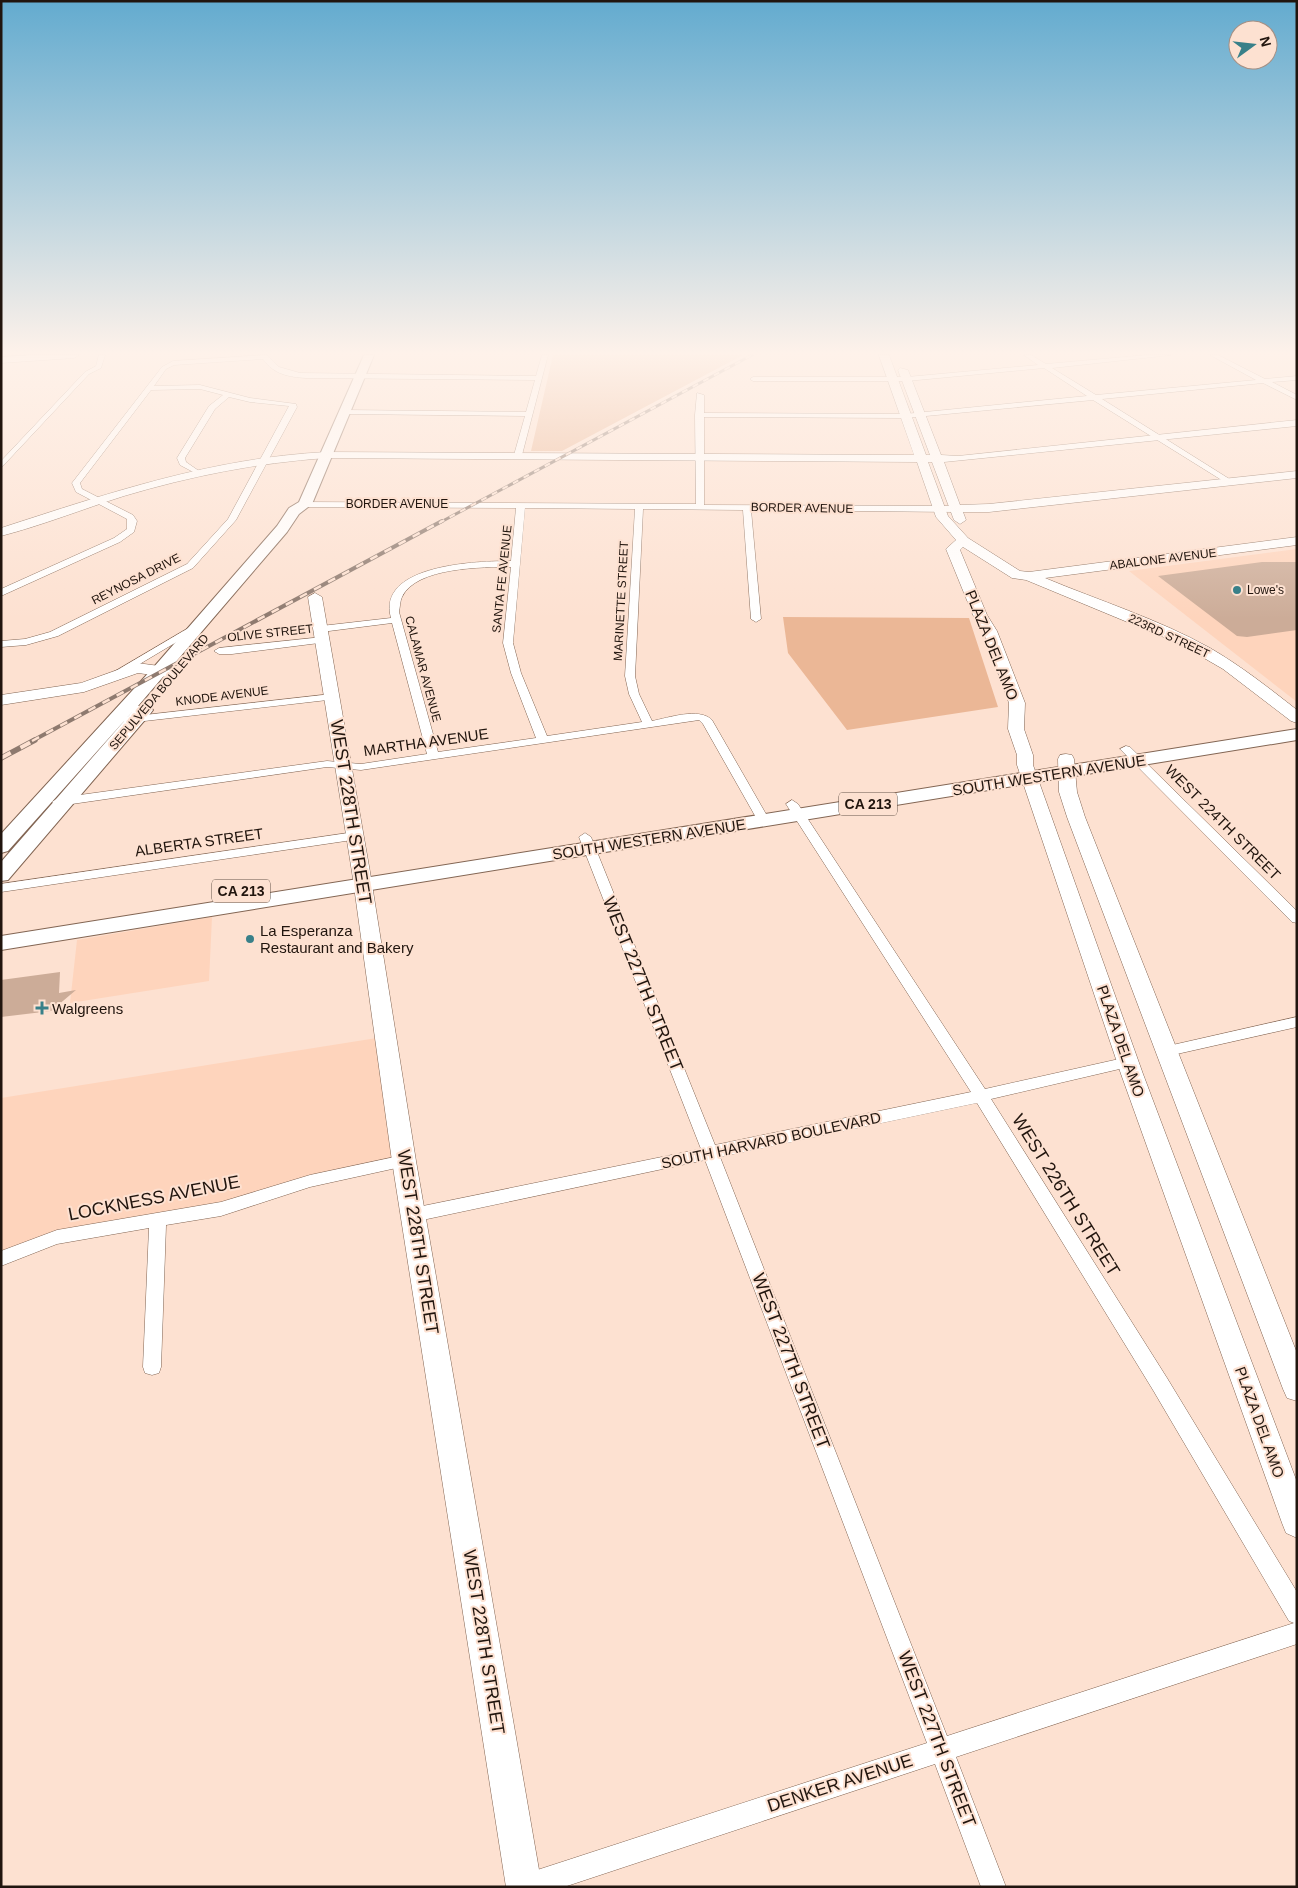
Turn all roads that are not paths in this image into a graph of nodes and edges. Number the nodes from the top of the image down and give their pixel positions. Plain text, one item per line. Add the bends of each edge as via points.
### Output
1 (22, 443) edge
2 (107, 443) edge
3 (190, 443) edge
4 (272, 443) edge
5 (331, 443) edge
6 (521, 443) edge
7 (699, 443) edge
8 (915, 443) edge
9 (931, 443) edge
10 (1088, 443) edge
11 (1168, 443) edge
12 (326, 455) junction
13 (518, 455) junction
14 (264, 458) junction
15 (699, 458) junction
16 (937, 458) junction
17 (921, 459) junction
18 (1, 466) edge
19 (195, 471) junction
20 (1297, 474) edge
21 (1228, 482) junction
22 (100, 501) junction
23 (305, 504) junction
24 (521, 505) junction
25 (639, 506) junction
26 (700, 506) junction
27 (747, 507) junction
28 (938, 509) junction
29 (955, 509) junction
30 (1, 532) edge
31 (963, 540) junction
32 (1297, 541) edge
33 (980, 553) junction
34 (958, 558) junction
35 (261, 563) junction
36 (516, 564) junction
37 (1028, 576) junction
38 (1, 593) edge
39 (316, 597) dead end
40 (756, 618) dead end
41 (396, 620) junction
42 (197, 626) junction
43 (322, 635) junction
44 (1, 644) edge
45 (219, 651) dead end
46 (166, 673) junction
47 (111, 676) junction
48 (332, 697) junction
49 (1, 700) edge
50 (135, 720) junction
51 (1297, 720) edge
52 (114, 721) junction
53 (648, 724) junction
54 (1297, 734) edge
55 (543, 740) junction
56 (1132, 755) junction
57 (433, 756) junction
58 (344, 765) junction
59 (1066, 765) junction
60 (1027, 772) junction
61 (66, 802) junction
62 (38, 806) junction
63 (795, 810) junction
64 (761, 815) junction
65 (354, 836) junction
66 (587, 843) junction
67 (5, 861) edge
68 (362, 879) junction
69 (48, 881) junction
70 (286, 884) junction
71 (1, 888) edge
72 (217, 909) junction
73 (1297, 919) edge
74 (1, 929) edge
75 (1, 943) edge
76 (1297, 1022) edge
77 (1168, 1051) junction
78 (1128, 1062) junction
79 (981, 1096) junction
80 (710, 1152) junction
81 (404, 1161) junction
82 (413, 1215) junction
83 (158, 1220) junction
84 (1, 1259) edge
85 (152, 1367) dead end
86 (1297, 1389) edge
87 (1297, 1523) edge
88 (1297, 1613) edge
89 (1297, 1634) edge
90 (941, 1750) junction
91 (525, 1887) edge
92 (994, 1887) edge

1 - 18 street
2 - 22 street via 76,483 79,490
3 - 19 street via 181,458
4 - 14 street, REYNOSA DRIVE
5 - 12 main road, SEPULVEDA BOULEVARD
6 - 13 street
7 - 15 street
8 - 17 street
9 - 16 street
10 - 16 street via 958,459
11 - 21 street
12 - 13 street
12 - 14 street
12 - 23 main road, SEPULVEDA BOULEVARD
13 - 15 street
14 - 19 street
14 - 44 street, REYNOSA DRIVE via 232,520 183,571 54,634 26,642
15 - 17 street
15 - 26 street
16 - 17 street
16 - 29 street
17 - 28 street
19 - 22 street
20 - 21 street, BORDER AVENUE
21 - 29 street, BORDER AVENUE
22 - 30 street
22 - 38 street via 130,517 133,525 126,535
23 - 24 street, BORDER AVENUE
23 - 35 main road, SEPULVEDA BOULEVARD via 308,511 302,522
24 - 25 street, BORDER AVENUE
24 - 36 street, SANTA FE AVENUE
25 - 26 street, BORDER AVENUE
25 - 53 street, MARINETTE STREET via 630,676 634,694
26 - 27 street, BORDER AVENUE
27 - 28 street, BORDER AVENUE
27 - 40 street
28 - 29 street, BORDER AVENUE
28 - 31 street
29 - 37 street via 961,522 979,540 1026,571
31 - 33 street
31 - 34 street via 953,549
32 - 37 street, ABALONE AVENUE
33 - 34 street via 962,554
33 - 37 street via 1018,575
34 - 60 street, PLAZA DEL AMO via 980,615 990,631 1016,703 1016,729
35 - 42 main road, SEPULVEDA BOULEVARD
35 - 46 main road, SEPULVEDA BOULEVARD
36 - 41 street, CALAMAR AVENUE via 456,567 416,579 396,598
36 - 55 street, SANTA FE AVENUE via 508,643
37 - 51 street, 223RD STREET via 1151,625 1202,650 1243,676
39 - 43 street, WEST 228TH STREET
41 - 43 street
41 - 57 street, CALAMAR AVENUE
42 - 46 main road, SEPULVEDA BOULEVARD
42 - 47 street
43 - 45 street, OLIVE STREET
43 - 48 street, WEST 228TH STREET
46 - 47 street via 137,668
46 - 50 main road, SEPULVEDA BOULEVARD
46 - 52 main road, SEPULVEDA BOULEVARD
47 - 49 street via 69,691
48 - 50 street, KNODE AVENUE
48 - 58 street, WEST 228TH STREET
50 - 52 street, KNODE AVENUE
50 - 61 main road, SEPULVEDA BOULEVARD
51 - 56 main road, SOUTH WESTERN AVENUE / CA 213
52 - 62 main road, SEPULVEDA BOULEVARD
53 - 55 street, MARTHA AVENUE
53 - 64 street, MARTHA AVENUE via 704,718
54 - 56 main road, SOUTH WESTERN AVENUE / CA 213
55 - 57 street, MARTHA AVENUE
56 - 59 main road, SOUTH WESTERN AVENUE / CA 213
56 - 73 street, WEST 224TH STREET
57 - 58 street, MARTHA AVENUE via 361,767
58 - 61 street, MARTHA AVENUE via 327,764
58 - 65 street, WEST 228TH STREET
59 - 60 main road, SOUTH WESTERN AVENUE / CA 213
59 - 77 street via 1068,792 1076,817
60 - 63 main road, SOUTH WESTERN AVENUE / CA 213
60 - 78 street, PLAZA DEL AMO
61 - 62 street, MARTHA AVENUE
61 - 67 main road, SEPULVEDA BOULEVARD
62 - 67 main road, SEPULVEDA BOULEVARD
63 - 64 main road, SOUTH WESTERN AVENUE / CA 213
63 - 79 street, WEST 226TH STREET
64 - 66 main road, SOUTH WESTERN AVENUE / CA 213
65 - 68 street, WEST 228TH STREET
65 - 69 street, ALBERTA STREET
66 - 68 main road, SOUTH WESTERN AVENUE / CA 213
66 - 80 street, WEST 227TH STREET
67 - 69 street, ALBERTA STREET via 20,878
68 - 70 main road, SOUTH WESTERN AVENUE / CA 213
68 - 72 main road, SOUTH WESTERN AVENUE / CA 213
68 - 81 street, WEST 228TH STREET
69 - 71 street, ALBERTA STREET
70 - 72 main road via 264,894 223,900 217,904
70 - 74 main road, SOUTH WESTERN AVENUE / CA 213
72 - 75 main road, SOUTH WESTERN AVENUE / CA 213
76 - 77 street
77 - 86 street
78 - 79 street, SOUTH HARVARD BOULEVARD
78 - 87 street, PLAZA DEL AMO
79 - 80 street, SOUTH HARVARD BOULEVARD
79 - 88 street, WEST 226TH STREET via 1160,1384
80 - 82 street, SOUTH HARVARD BOULEVARD
80 - 90 street, WEST 227TH STREET
81 - 82 street, WEST 228TH STREET
81 - 83 street, LOCKNESS AVENUE via 310,1181 221,1209
82 - 91 street, WEST 228TH STREET
83 - 84 street, LOCKNESS AVENUE via 57,1237
83 - 85 street
89 - 90 street, DENKER AVENUE
90 - 91 street, DENKER AVENUE
90 - 92 street, WEST 227TH STREET

